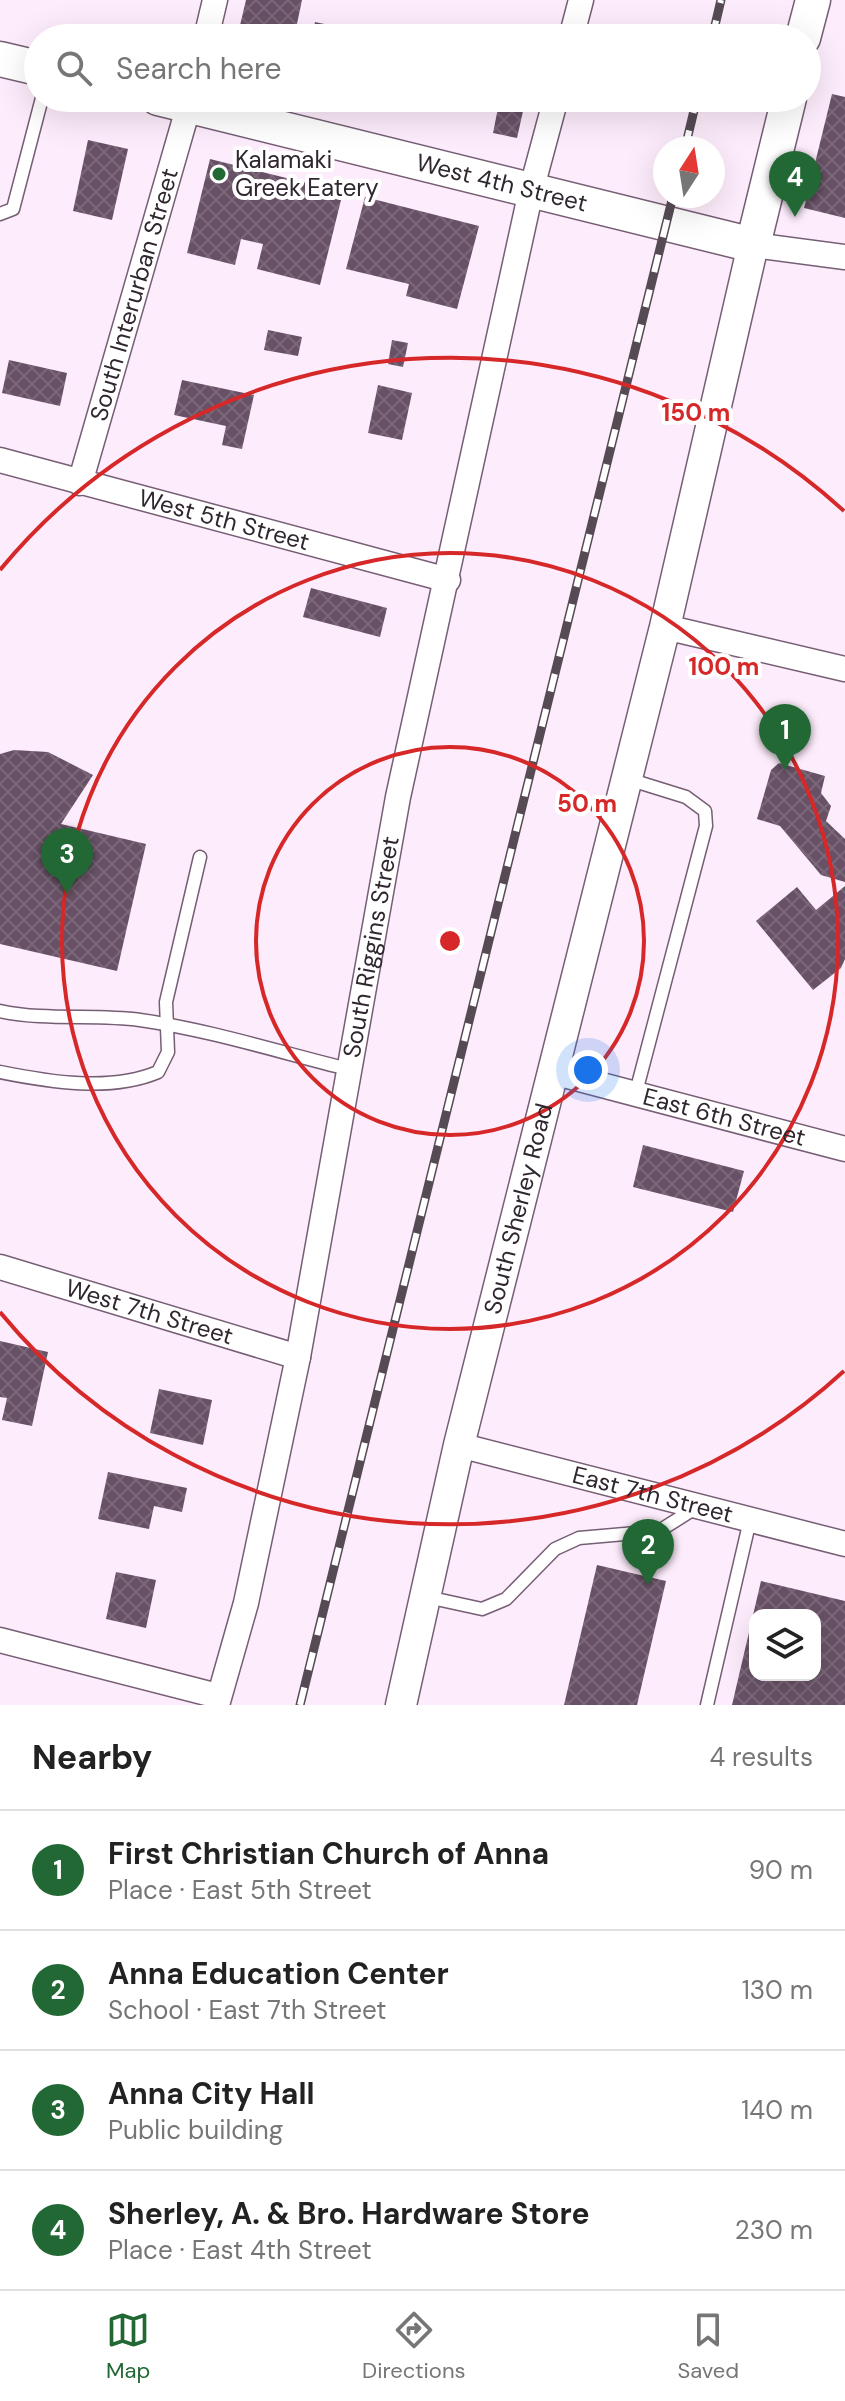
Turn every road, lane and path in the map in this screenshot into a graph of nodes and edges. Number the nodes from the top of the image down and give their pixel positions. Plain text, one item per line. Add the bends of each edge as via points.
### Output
1 (215, 0) edge
2 (581, 0) edge
3 (813, 0) edge
4 (209, 24) edge
5 (575, 24) edge
6 (807, 24) edge
7 (0, 59) edge
8 (24, 65) edge
9 (38, 112) edge
10 (177, 112) edge
11 (223, 112) edge
12 (552, 112) edge
13 (786, 112) edge
14 (531, 191) junction
15 (0, 214) edge
16 (753, 245) junction
17 (845, 257) edge
18 (0, 460) edge
19 (80, 483) junction
20 (448, 580) junction
21 (665, 627) junction
22 (845, 669) edge
23 (628, 779) junction
24 (200, 857) dead end
25 (0, 1011) edge
26 (167, 1025) junction
27 (348, 1069) junction
28 (0, 1072) edge
29 (556, 1073) junction
30 (636, 1092) junction
31 (845, 1149) edge
32 (0, 1267) edge
33 (298, 1357) junction
34 (459, 1445) junction
35 (697, 1507) junction
36 (750, 1520) junction
37 (845, 1544) edge
38 (425, 1597) junction
39 (0, 1640) edge
40 (217, 1700) edge
41 (401, 1705) edge
42 (707, 1705) edge

1 - 4 street
2 - 5 street
3 - 6 main road
7 - 8 main road
9 - 15 lane via 13,209
10 - 19 street, South Interurban Street
11 - 14 main road, West 4th Street
12 - 14 street, South Riggins Street
13 - 16 main road
14 - 16 main road, West 4th Street
14 - 20 street, South Riggins Street
16 - 17 street
16 - 21 street, South Sherley Road
18 - 19 street, West 5th Street
19 - 20 street, West 5th Street
20 - 27 street, South Riggins Street via 398,797
21 - 22 street
21 - 23 street, South Sherley Road
23 - 29 street, South Sherley Road
23 - 30 lane via 686,797 705,811 706,826
24 - 26 lane via 171,975
25 - 26 lane
26 - 27 lane
26 - 28 lane via 168,1052 158,1072 143,1079 79,1084
27 - 33 street, South Riggins Street
29 - 30 street, East 6th Street
29 - 34 street, South Sherley Road
30 - 31 street, East 6th Street
32 - 33 street, West 7th Street
33 - 40 street, South Riggins Street via 246,1603
34 - 35 street, East 7th Street
34 - 38 street, South Sherley Road
35 - 36 street, East 7th Street
35 - 38 lane via 659,1531 579,1538 555,1549 506,1599 482,1609
36 - 37 street, East 7th Street
36 - 42 lane
38 - 41 street, South Sherley Road
39 - 40 street

